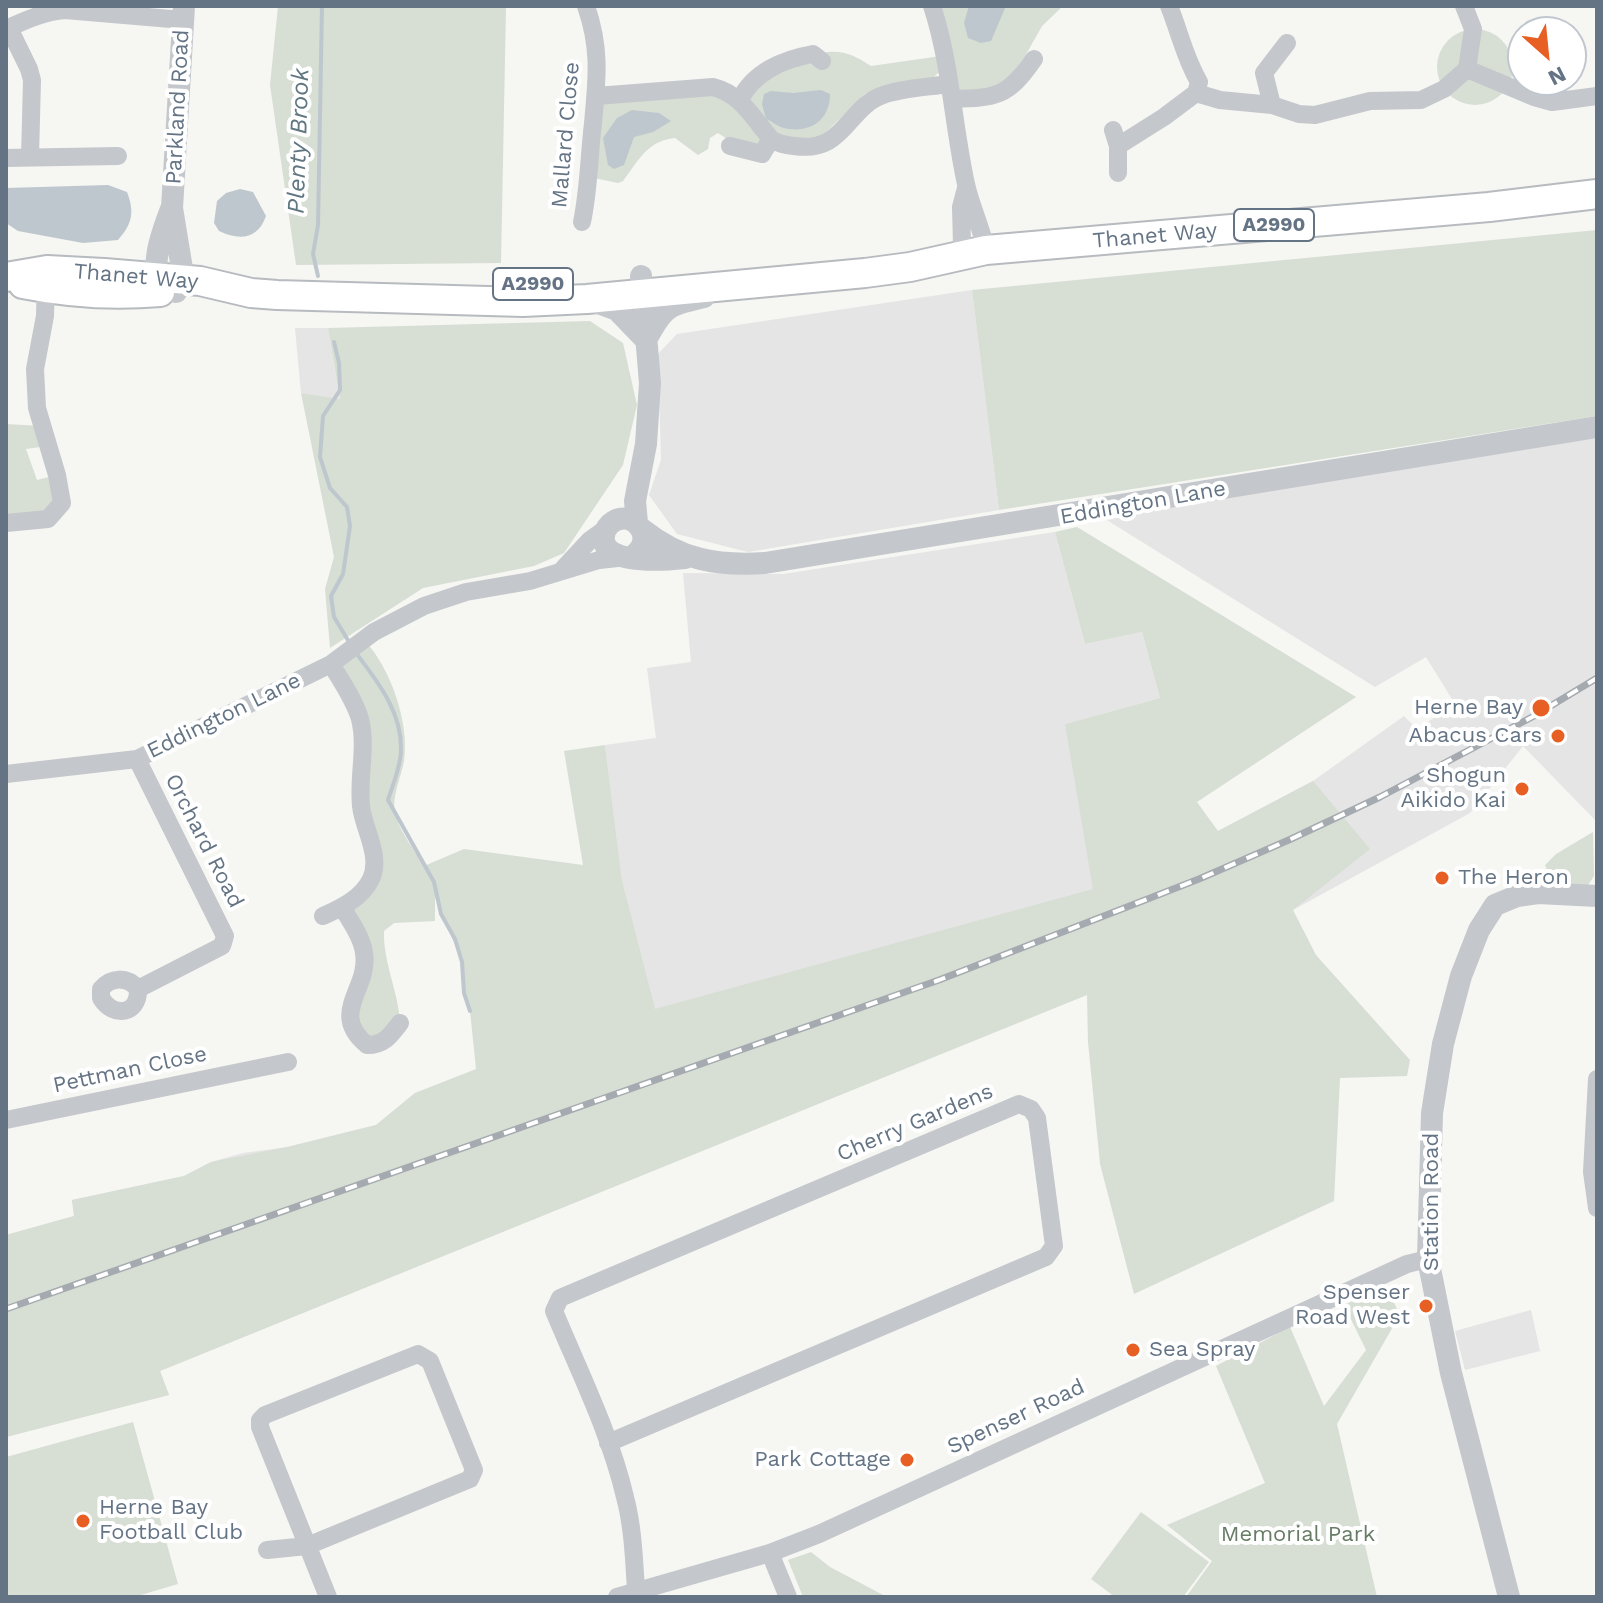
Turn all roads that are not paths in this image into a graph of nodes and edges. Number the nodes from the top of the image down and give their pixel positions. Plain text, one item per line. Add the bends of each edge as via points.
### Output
1 (586, 6) edge
2 (932, 6) edge
3 (1169, 6) edge
4 (1464, 6) edge
5 (183, 13) edge
6 (7, 29) edge
7 (1287, 43) dead end
8 (1034, 59) dead end
9 (822, 61) dead end
10 (1467, 69) junction
11 (950, 92) junction
12 (1196, 93) junction
13 (596, 96) junction
14 (1597, 96) edge
15 (740, 100) junction
16 (1272, 105) junction
17 (771, 139) junction
18 (730, 146) dead end
19 (118, 156) dead end
20 (30, 157) junction
21 (6, 158) edge
22 (1118, 173) dead end
23 (1597, 197) edge
24 (582, 222) dead end
25 (970, 250) junction
26 (6, 279) edge
27 (46, 279) junction
28 (759, 283) junction
29 (642, 284) junction
30 (170, 286) junction
31 (426, 299) junction
32 (587, 299) junction
33 (646, 340) junction
34 (1597, 427) edge
35 (642, 462) junction
36 (6, 523) edge
37 (610, 525) junction
38 (640, 526) junction
39 (625, 557) junction
40 (689, 557) junction
41 (562, 572) junction
42 (331, 664) junction
43 (137, 759) junction
44 (6, 774) edge
45 (1597, 896) edge
46 (342, 907) junction
47 (323, 916) dead end
48 (138, 989) dead end
49 (400, 1023) dead end
50 (288, 1062) dead end
51 (1597, 1079) edge
52 (6, 1120) edge
53 (1597, 1208) edge
54 (1428, 1259) junction
55 (608, 1443) junction
56 (307, 1546) junction
57 (267, 1550) dead end
58 (770, 1553) junction
59 (628, 1594) edge
60 (328, 1597) edge
61 (788, 1597) edge
62 (1509, 1597) edge

1 - 13 street, Mallard Close via 597,45
2 - 11 street
3 - 12 street via 1199,82
4 - 10 street via 1473,29
5 - 6 street via 50,11
5 - 30 street, Parkland Road via 172,208 158,251
6 - 20 street via 32,80
7 - 16 street via 1264,73
8 - 11 street via 1008,91 994,96
9 - 15 street via 813,54 790,59 751,82
10 - 14 street via 1552,102
10 - 16 street via 1421,100 1370,101 1315,115
11 - 17 street via 886,94 821,146 791,146
11 - 25 street via 966,188 981,225
12 - 16 street
12 - 22 street via 1164,117 1116,138
13 - 15 street via 713,87
13 - 24 street, Mallard Close
15 - 17 street
17 - 18 street via 762,154
19 - 20 street
20 - 21 street
23 - 25 main road, Thanet Way / A2990
25 - 28 main road, Thanet Way / A2990 via 865,273
25 - 29 main road, Thanet Way / A2990
26 - 27 main road, Thanet Way / A2990
27 - 30 main road, Thanet Way / A2990
27 - 36 street via 35,369 37,408 62,503 48,519
28 - 29 main road, Thanet Way / A2990
28 - 33 street via 677,303 660,312
29 - 31 main road, Thanet Way / A2990 via 501,287
29 - 32 main road, Thanet Way / A2990
29 - 33 street
30 - 31 main road, Thanet Way / A2990 via 197,299 264,294
31 - 32 main road, Thanet Way / A2990
32 - 33 street via 617,310
33 - 35 street via 650,383
34 - 40 street, Eddington Lane via 806,558 736,565
35 - 37 street
35 - 38 street via 635,501
37 - 38 street via 625,518
37 - 39 street via 605,545
37 - 41 street
38 - 39 street via 644,542 637,554
38 - 40 street, Eddington Lane via 663,546
39 - 40 street, Eddington Lane
39 - 41 street, Eddington Lane
41 - 42 street, Eddington Lane via 466,592 376,620
42 - 43 street, Eddington Lane
42 - 46 street via 360,721 361,808 374,866 364,889
43 - 44 street, Eddington Lane
43 - 48 street, Orchard Road via 225,936 222,946
45 - 54 street, Station Road via 1517,896 1495,905 1479,930 1443,1044 1432,1113
46 - 47 street
46 - 49 street via 364,952 364,969 351,1005 352,1031 367,1045 375,1045
50 - 52 street, Pettman Close via 262,1060
51 - 53 street via 1592,1172
54 - 58 street, Spenser Road via 1407,1264
54 - 62 street, Station Road via 1451,1373
55 - 55 street, Cherry Gardens via 554,1311 560,1298 1019,1104 1031,1109 1037,1118 1054,1246 1046,1257
55 - 59 street, Cherry Gardens via 632,1538
56 - 56 street via 260,1420 425,1355 474,1476
56 - 57 street
56 - 60 street
58 - 59 street, Spenser Road
58 - 61 street

